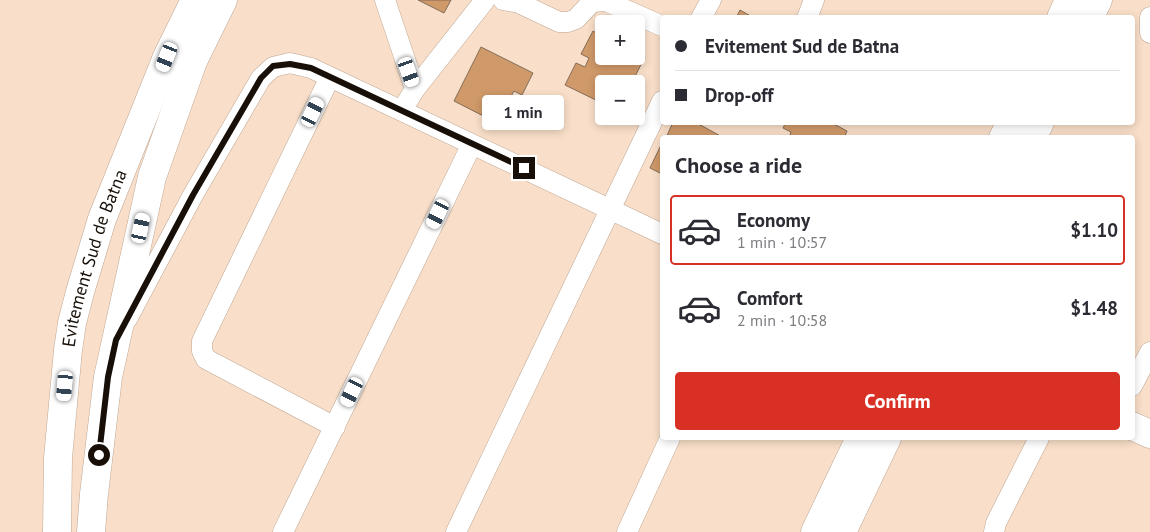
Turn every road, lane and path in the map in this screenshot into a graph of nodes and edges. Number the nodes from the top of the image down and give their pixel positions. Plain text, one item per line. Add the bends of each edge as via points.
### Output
1 (195, 0) edge
2 (223, 0) edge
3 (384, 0) edge
4 (485, 0) edge
5 (503, 0) edge
6 (710, 0) edge
7 (814, 0) edge
8 (1069, 0) edge
9 (1098, 0) edge
10 (592, 1) edge
11 (702, 15) edge
12 (808, 15) edge
13 (1062, 15) edge
14 (1090, 15) edge
15 (1150, 17) edge
16 (660, 25) edge
17 (1150, 33) edge
18 (330, 77) junction
19 (415, 89) junction
20 (660, 105) edge
21 (402, 110) junction
22 (472, 144) junction
23 (610, 210) junction
24 (660, 233) edge
25 (80, 292) junction
26 (124, 302) junction
27 (114, 348) junction
28 (68, 350) junction
29 (1150, 352) edge
30 (1135, 380) edge
31 (335, 427) junction
32 (1135, 427) edge
33 (1150, 434) edge
34 (669, 440) edge
35 (859, 440) edge
36 (886, 440) edge
37 (1039, 440) edge
38 (57, 532) edge
39 (91, 532) edge
40 (283, 532) edge
41 (456, 532) edge
42 (627, 532) edge
43 (814, 532) edge
44 (842, 532) edge
45 (994, 532) edge

1 - 25 main road, Evitement Sud de Batna via 167,57 102,219
2 - 26 main road, Evitement Sud de Batna via 193,61 152,177
3 - 19 street
4 - 19 street
5 - 10 street via 519,3 559,22 576,19
6 - 11 street
7 - 12 street
8 - 13 main road
9 - 14 main road
10 - 16 street via 606,1
15 - 17 street
18 - 21 street
18 - 27 street via 311,68 290,64 273,66 261,78 193,195
18 - 31 street via 202,341 202,351 206,359
19 - 21 street
20 - 23 street
21 - 22 street
22 - 23 street
22 - 31 street
23 - 24 street
23 - 41 street
25 - 26 main road via 110,293
25 - 28 main road, Evitement Sud de Batna
26 - 27 main road, Evitement Sud de Batna
27 - 28 main road via 94,358
27 - 39 main road, Evitement Sud de Batna
28 - 38 main road, Evitement Sud de Batna via 58,458
29 - 30 street
31 - 40 street
32 - 33 main road
34 - 42 street
35 - 43 main road
36 - 44 main road
37 - 45 street

